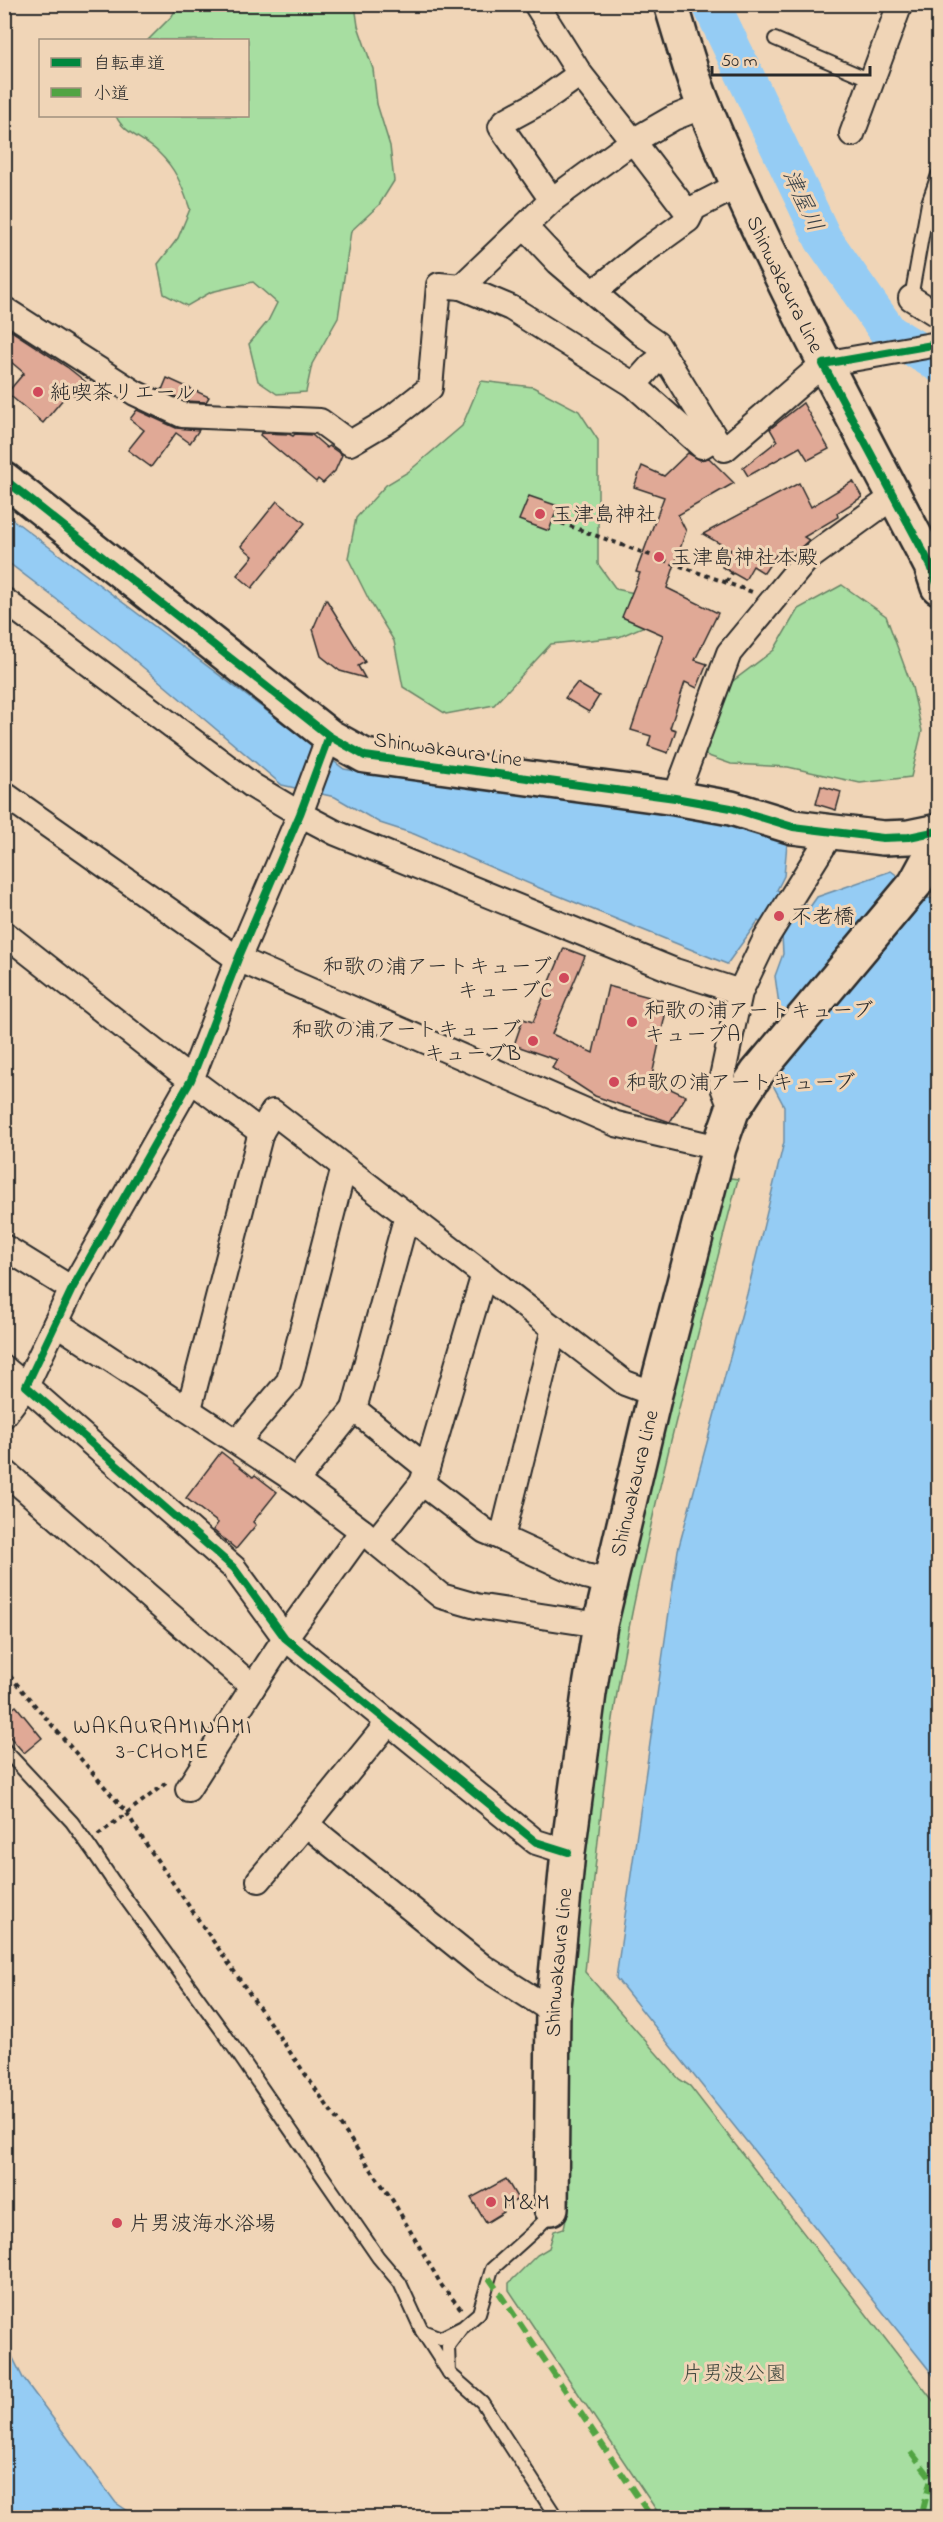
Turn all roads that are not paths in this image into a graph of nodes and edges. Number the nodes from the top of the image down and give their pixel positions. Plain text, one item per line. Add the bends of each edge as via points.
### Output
1 (536, 4) edge
2 (670, 4) edge
3 (900, 4) edge
4 (776, 39) dead end
5 (580, 74) junction
6 (871, 80) junction
7 (704, 106) junction
8 (852, 134) dead end
9 (633, 141) junction
10 (939, 175) edge
11 (739, 185) junction
12 (552, 201) junction
13 (694, 208) junction
14 (525, 227) junction
15 (461, 287) junction
16 (594, 292) junction
17 (911, 298) joint
18 (4, 309) edge
19 (939, 315) edge
20 (939, 344) edge
21 (664, 356) junction
22 (824, 364) junction
23 (634, 385) junction
24 (715, 438) junction
25 (4, 479) edge
26 (894, 496) junction
27 (939, 587) edge
28 (4, 600) edge
29 (326, 743) junction
30 (4, 794) edge
31 (675, 798) junction
32 (302, 808) junction
33 (832, 832) junction
34 (936, 832) edge
35 (6, 939) edge
36 (238, 959) junction
37 (740, 992) junction
38 (191, 1080) junction
39 (732, 1111) junction
40 (261, 1132) junction
41 (719, 1148) junction
42 (344, 1167) junction
43 (407, 1215) junction
44 (4, 1247) edge
45 (484, 1274) junction
46 (72, 1289) junction
47 (56, 1323) junction
48 (554, 1328) junction
49 (4, 1368) edge
50 (26, 1386) junction
51 (655, 1394) junction
52 (189, 1409) junction
53 (354, 1409) junction
54 (4, 1415) edge
55 (238, 1441) junction
56 (4, 1471) edge
57 (425, 1476) junction
58 (296, 1481) junction
59 (368, 1537) junction
60 (502, 1538) junction
61 (611, 1582) junction
62 (600, 1625) junction
63 (285, 1638) junction
64 (253, 1687) junction
65 (388, 1723) junction
66 (4, 1749) edge
67 (179, 1784) road end
68 (306, 1824) junction
69 (568, 1852) junction
70 (259, 1880) dead end
71 (553, 2006) junction
72 (551, 2208) joint
73 (467, 2324) junction
74 (422, 2331) junction
75 (449, 2373) junction
76 (557, 2517) edge

1 - 5 street
2 - 7 main road, Shinwakaura Line
3 - 6 street
4 - 6 lane
5 - 9 street
5 - 12 street via 501,127
6 - 8 street
7 - 9 street
7 - 11 main road, Shinwakaura Line
9 - 12 street
9 - 13 street via 685,209
10 - 17 lane via 928,203
11 - 13 street
11 - 22 main road, Shinwakaura Line
12 - 14 street
13 - 16 street via 688,220
14 - 15 street
14 - 16 street
15 - 18 street via 439,285 430,388 389,420 350,443 320,421 182,415 135,393
15 - 23 street via 511,308
16 - 21 street via 657,344
17 - 19 street
20 - 22 street
21 - 23 street
21 - 24 street
22 - 24 street via 725,449
22 - 26 main road, Shinwakaura Line
23 - 24 street via 702,446
25 - 29 main road, Shinwakaura Line
26 - 27 main road, Shinwakaura Line
26 - 31 street via 805,561 729,653
28 - 32 street via 253,786
29 - 31 main road, Shinwakaura Line via 365,756
29 - 32 street
30 - 36 street
31 - 33 main road, Shinwakaura Line via 732,808 793,827
32 - 36 street
32 - 37 street via 336,833 675,971
33 - 34 main road, Shinwakaura Line via 883,838
33 - 37 street via 765,940
34 - 39 main road, Shinwakaura Line via 933,851 915,884 757,1073
35 - 38 street
36 - 38 street
36 - 41 street via 616,1124
37 - 39 street via 721,1083
38 - 40 street
38 - 46 street
39 - 41 main road, Shinwakaura Line
40 - 42 street via 273,1112
40 - 52 street
41 - 51 main road, Shinwakaura Line
42 - 43 street
42 - 55 street via 289,1382
43 - 45 street
43 - 53 street
44 - 46 street
45 - 48 street
45 - 57 street
46 - 47 street
47 - 50 street
47 - 52 street
48 - 51 street via 625,1383
48 - 60 street
49 - 50 street
50 - 54 street
50 - 63 street via 234,1568
51 - 61 main road, Shinwakaura Line
52 - 55 street
53 - 57 street
53 - 58 street
55 - 58 street
56 - 64 street
57 - 59 street
57 - 60 street via 485,1531
58 - 59 street
59 - 62 street via 441,1596 476,1606
59 - 63 street
60 - 61 street via 585,1576
61 - 62 main road, Shinwakaura Line
62 - 69 main road, Shinwakaura Line
63 - 64 street
63 - 65 street
64 - 67 street
65 - 68 street
65 - 69 street via 536,1842
66 - 74 lane via 72,1822 226,2036 378,2257 400,2283
68 - 70 street
68 - 71 street via 483,1967 543,2005
69 - 71 main road, Shinwakaura Line
71 - 72 main road, Shinwakaura Line
72 - 73 lane via 543,2222 492,2269 479,2313
73 - 74 lane via 441,2338
73 - 75 lane via 448,2346
74 - 75 lane
75 - 76 lane via 482,2402

